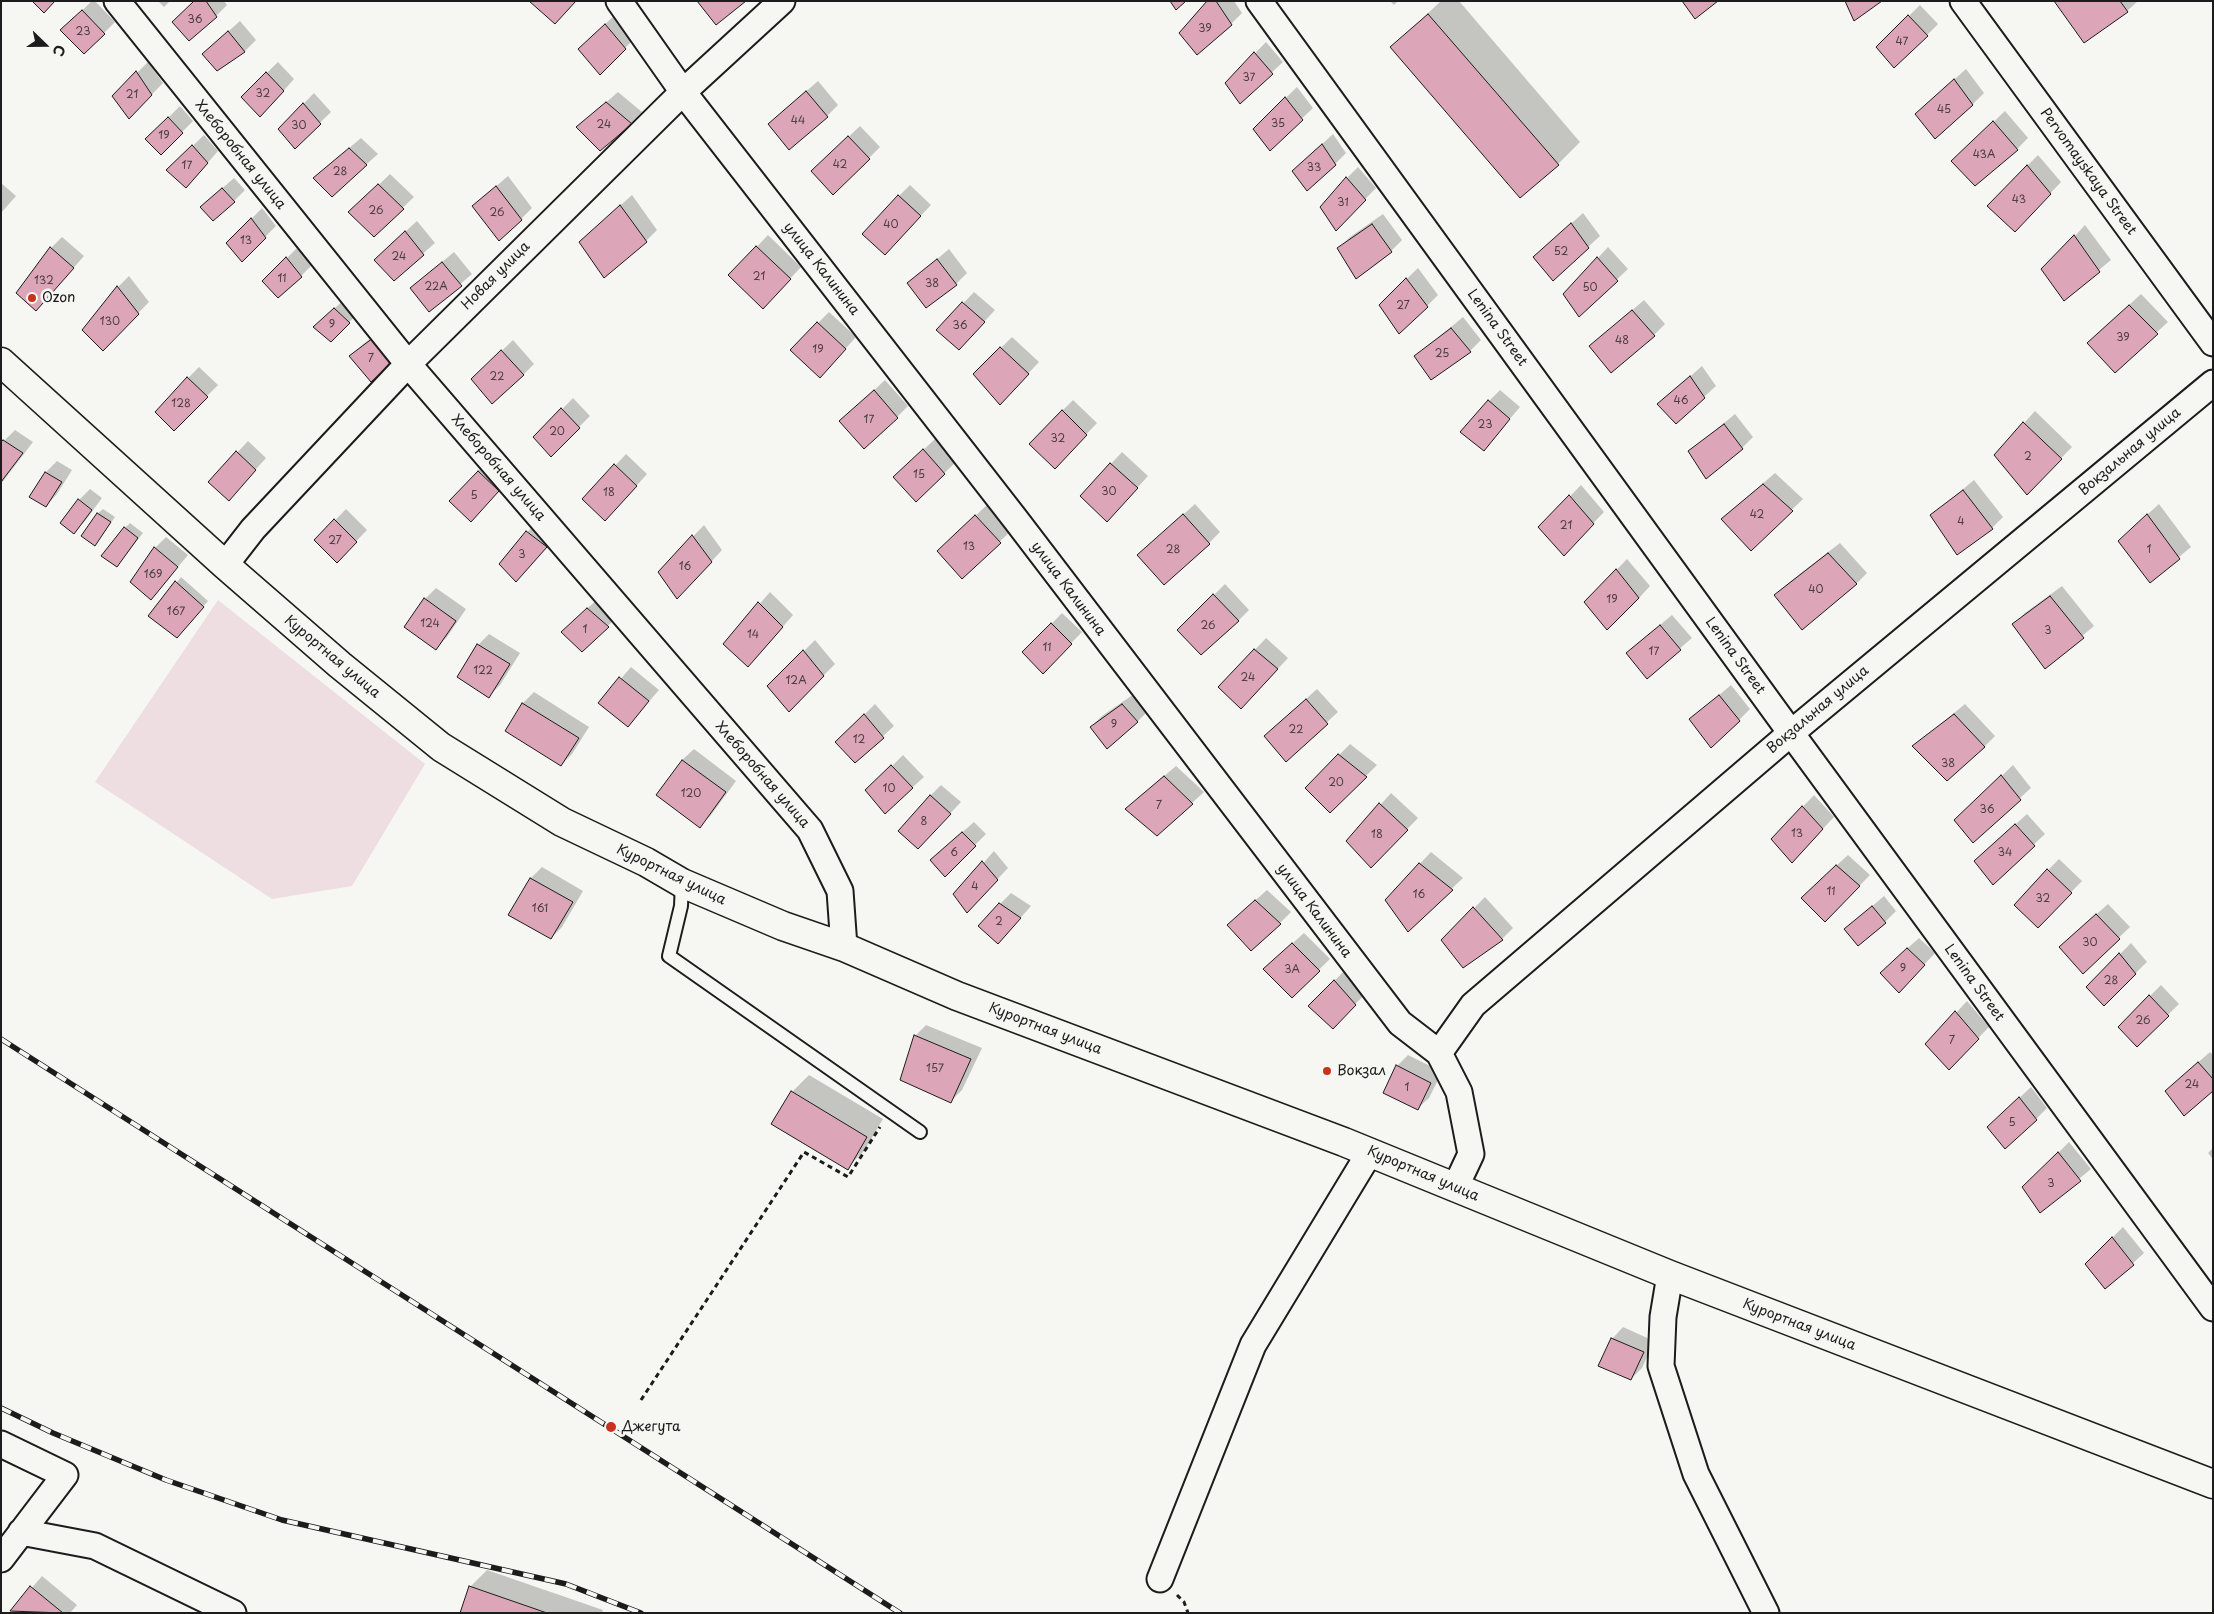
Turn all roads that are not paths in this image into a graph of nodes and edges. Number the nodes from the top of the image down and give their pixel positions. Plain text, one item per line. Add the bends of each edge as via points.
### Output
1 (117, 1) edge
2 (619, 1) edge
3 (782, 1) edge
4 (1259, 1) edge
5 (1963, 1) edge
6 (683, 92) junction
7 (2213, 343) edge
8 (1, 362) edge
9 (408, 364) junction
10 (2213, 383) edge
11 (225, 564) junction
12 (1791, 733) junction
13 (682, 883) junction
14 (844, 947) junction
15 (1439, 1053) junction
16 (920, 1132) dead end
17 (1370, 1152) junction
18 (1455, 1188) junction
19 (1670, 1275) junction
20 (2213, 1308) edge
21 (1, 1444) edge
22 (2213, 1484) edge
23 (21, 1532) junction
24 (1, 1559) edge
25 (1160, 1579) dead end
26 (233, 1613) edge
27 (1766, 1613) edge

1 - 9 street, Хлеборобная улица
2 - 6 street, улица Калинина
3 - 6 street, Новая улица
4 - 12 street, Lenina Street
5 - 7 street, Pervomayskaya Street
6 - 9 street, Новая улица
6 - 15 street, улица Калинина via 1016,520 1400,1023
8 - 11 main road, Курортная улица
9 - 11 street, Новая улица via 253,529
9 - 14 street, Хлеборобная улица via 810,830 840,891
10 - 12 street, Вокзальная улица
11 - 13 main road, Курортная улица via 340,665 441,747 562,822
12 - 15 street, Вокзальная улица via 1473,1005
12 - 20 street, Lenina Street
13 - 14 main road, Курортная улица via 783,926
13 - 16 lane via 681,906 669,956
14 - 17 main road, Курортная улица via 957,996
15 - 18 street, улица Калинина via 1460,1092 1471,1154
17 - 18 main road, Курортная улица
17 - 25 street via 1253,1345
18 - 19 main road, Курортная улица
19 - 22 main road, Курортная улица
19 - 27 street via 1663,1317 1661,1366 1696,1474
21 - 23 street via 65,1475
23 - 24 street
23 - 26 street via 95,1546

